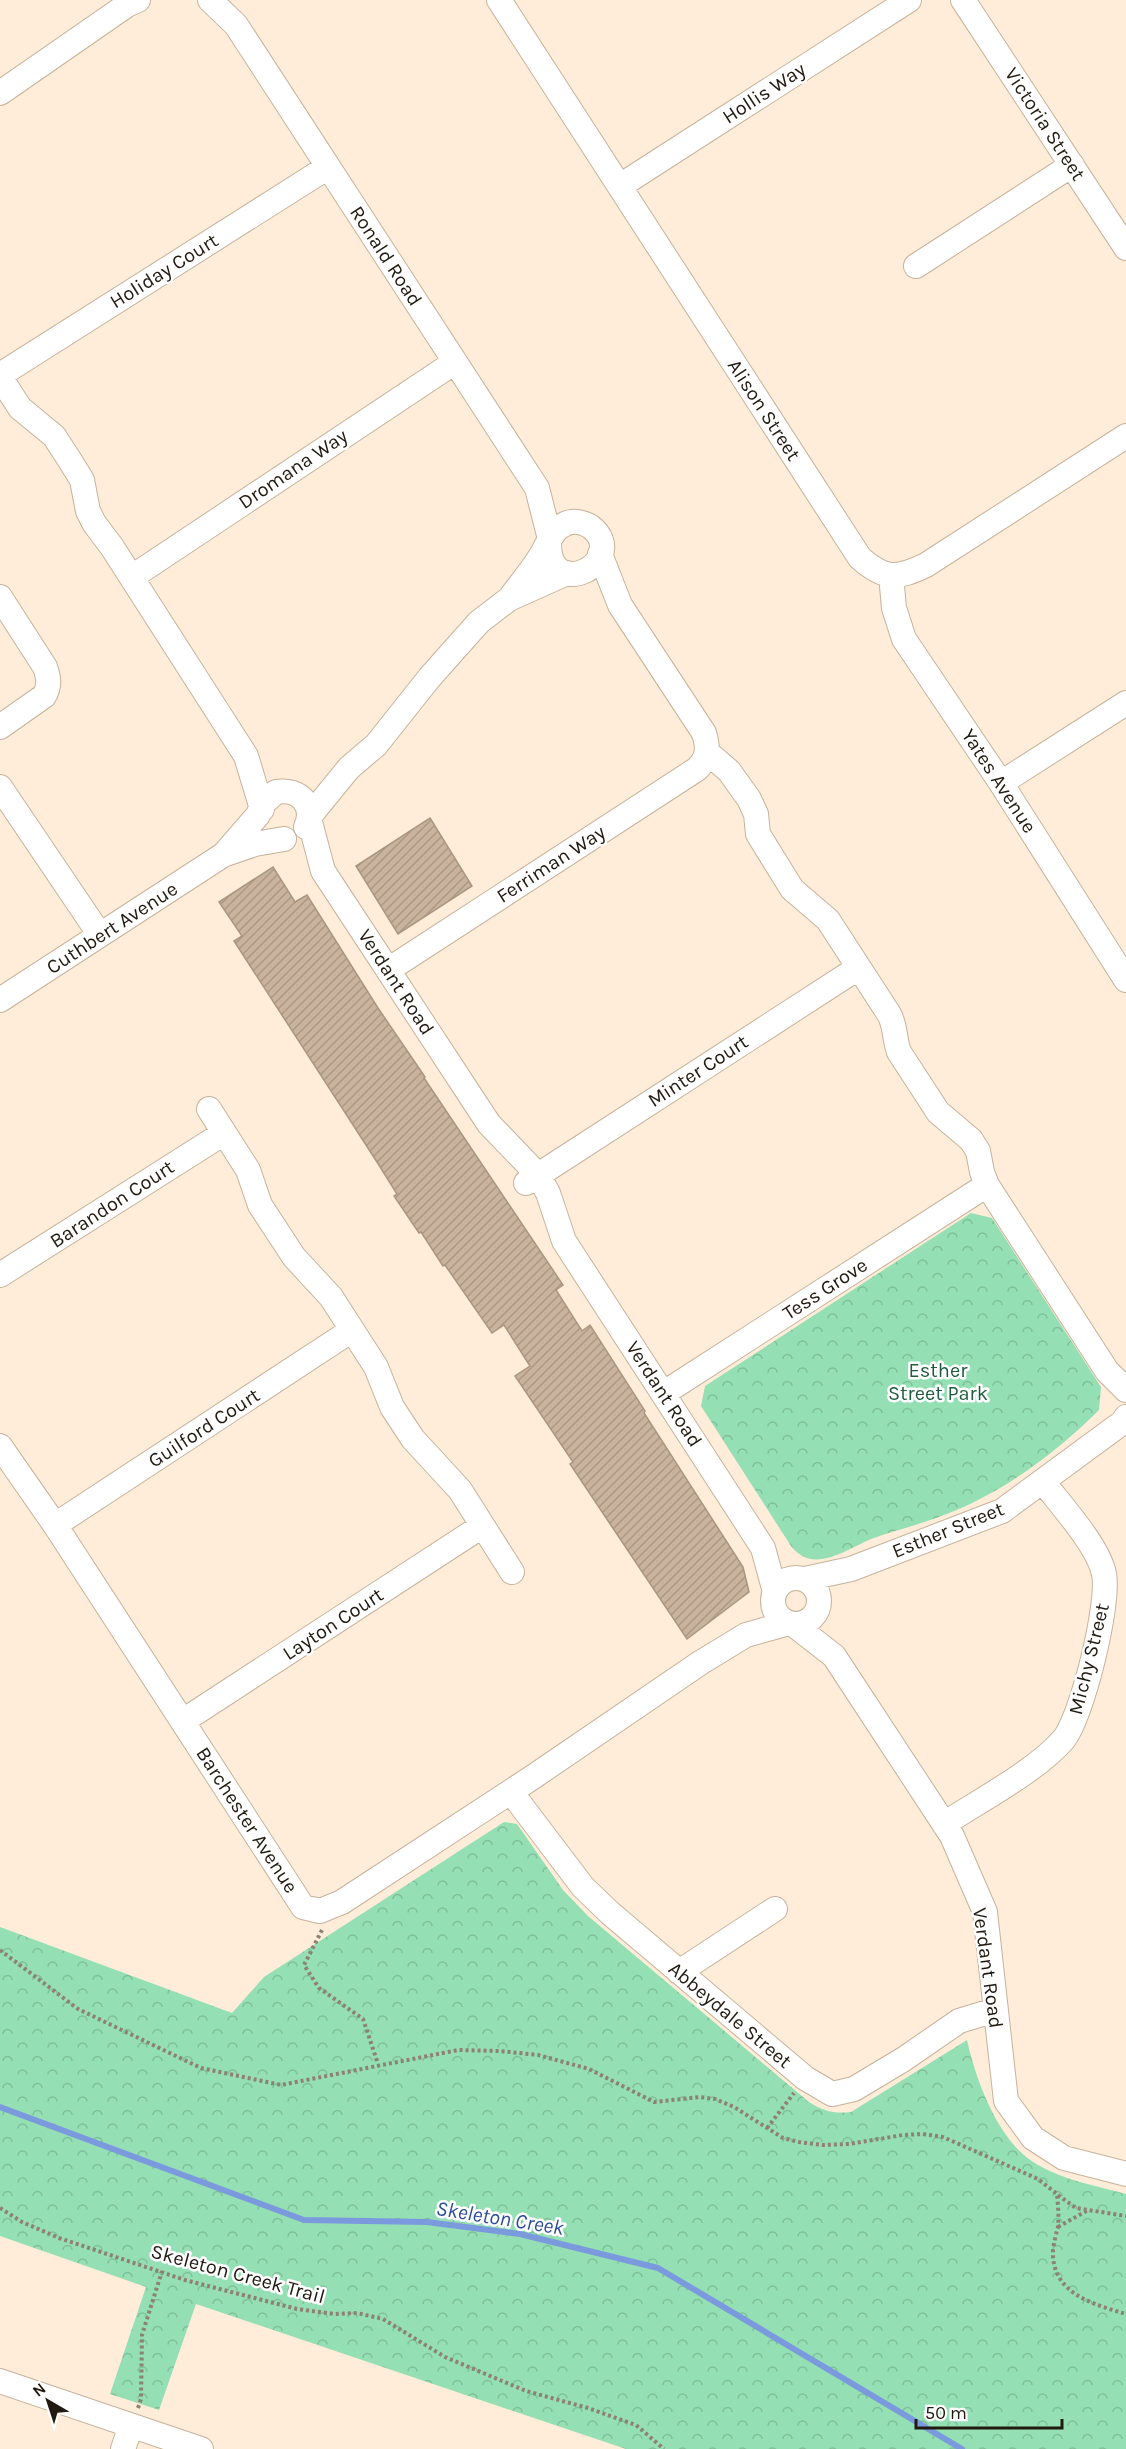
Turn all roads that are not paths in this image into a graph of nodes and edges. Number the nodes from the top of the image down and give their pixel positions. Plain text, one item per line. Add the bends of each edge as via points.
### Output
1 (210, 0) edge
2 (228, 0) edge
3 (909, 0) edge
4 (963, 0) edge
5 (501, 1) edge
6 (132, 2) edge
7 (236, 25) junction
8 (0, 93) edge
9 (1072, 165) junction
10 (328, 167) junction
11 (620, 186) junction
12 (1126, 248) edge
13 (916, 266) dead end
14 (455, 362) junction
15 (0, 376) edge
16 (1126, 436) edge
17 (537, 488) junction
18 (584, 524) junction
19 (550, 541) junction
20 (600, 554) junction
21 (571, 574) junction
22 (891, 575) junction
23 (132, 578) junction
24 (0, 597) edge
25 (509, 599) junction
26 (620, 604) junction
27 (1126, 703) edge
28 (0, 727) edge
29 (707, 752) junction
30 (246, 756) junction
31 (349, 768) junction
32 (1001, 783) junction
33 (0, 787) edge
34 (295, 792) junction
35 (261, 810) junction
36 (309, 818) junction
37 (285, 839) junction
38 (223, 855) junction
39 (323, 871) junction
40 (100, 935) junction
41 (858, 968) junction
42 (388, 970) junction
43 (1126, 980) edge
44 (0, 1000) edge
45 (209, 1109) dead end
46 (224, 1132) junction
47 (532, 1179) junction
48 (987, 1185) junction
49 (0, 1275) edge
50 (352, 1330) junction
51 (1126, 1390) edge
52 (663, 1393) junction
53 (1126, 1417) edge
54 (0, 1446) edge
55 (1044, 1482) junction
56 (55, 1525) junction
57 (482, 1526) junction
58 (763, 1548) junction
59 (851, 1569) junction
60 (512, 1572) dead end
61 (803, 1578) junction
62 (774, 1594) junction
63 (819, 1604) junction
64 (791, 1623) junction
65 (746, 1635) junction
66 (834, 1656) junction
67 (183, 1721) junction
68 (511, 1792) junction
69 (944, 1824) junction
70 (775, 1910) dead end
71 (679, 1972) junction
72 (995, 2010) junction
73 (1126, 2174) edge
74 (0, 2381) edge
75 (131, 2426) junction
76 (123, 2449) edge
77 (201, 2449) edge

1 - 7 street, Ronald Road
2 - 7 street, Ronald Road
3 - 11 street, Hollis Way
4 - 9 street, Victoria Street
5 - 11 street, Alison Street
6 - 8 street
7 - 10 street, Ronald Road
9 - 12 street, Victoria Street
9 - 13 street
10 - 14 street, Ronald Road
10 - 15 street, Holiday Court
11 - 22 street, Alison Street via 860,558 876,572
14 - 17 street, Ronald Road
14 - 23 street, Dromana Way
15 - 23 street, Holiday Court via 20,408 54,436 82,480 94,524
16 - 22 street via 954,549 907,574
17 - 18 street, Ronald Road
17 - 19 street, Ronald Road
18 - 19 street via 567,523 559,527
18 - 20 street via 598,535
19 - 21 street via 553,562
19 - 25 street
20 - 21 street via 590,569
20 - 26 street
21 - 25 street
21 - 26 street via 596,585
22 - 32 street, Yates Avenue via 894,608 904,639
23 - 30 street
24 - 28 street via 49,678 44,696
25 - 31 street via 479,622 376,745
26 - 29 street via 704,734
27 - 32 street
29 - 41 street via 729,771 750,799 758,834 792,889 828,920
29 - 42 street, Ferriman Way via 696,769
30 - 34 street
30 - 35 street
31 - 34 street
31 - 36 street
32 - 43 street, Yates Avenue
33 - 40 street
34 - 35 street via 276,792
34 - 36 street via 307,804
35 - 37 street via 269,834
35 - 38 street, Cuthbert Avenue
36 - 37 street via 301,833
36 - 39 street, Verdant Road
37 - 38 street, Cuthbert Avenue
37 - 39 street, Verdant Road
38 - 40 street, Cuthbert Avenue
39 - 42 street, Verdant Road
40 - 44 street, Cuthbert Avenue
41 - 47 street, Minter Court
41 - 48 street via 889,1014 899,1052 917,1081 938,1112 978,1151
42 - 47 street, Verdant Road via 489,1124
45 - 46 street
46 - 49 street, Barandon Court
46 - 50 street via 248,1170 260,1206 294,1257 331,1297
47 - 52 street, Verdant Road via 548,1193 564,1241
48 - 51 street via 1107,1371
48 - 52 street, Tess Grove
50 - 56 street, Guilford Court
50 - 57 street via 413,1439 460,1490
52 - 58 street, Verdant Road
53 - 55 street, Esther Street
54 - 56 street, Barchester Avenue
55 - 59 street, Esther Street via 1002,1512
55 - 69 street, Michy Street via 1087,1538 1104,1573 1104,1609 1077,1717 1064,1739 1041,1761
56 - 67 street, Barchester Avenue
57 - 60 street
57 - 67 street, Layton Court
58 - 61 street, Verdant Road
58 - 62 street, Verdant Road
59 - 61 street, Esther Street
59 - 63 street, Esther Street
61 - 62 street via 785,1580
61 - 63 street via 816,1588
62 - 64 street via 777,1613
62 - 65 street
63 - 64 street via 810,1620
63 - 66 street, Verdant Road
64 - 65 street
64 - 66 street, Verdant Road
65 - 68 street
66 - 69 street, Verdant Road
67 - 68 street, Barchester Avenue via 303,1907 320,1911 342,1902
68 - 71 street, Abbeydale Street via 583,1887
69 - 72 street, Verdant Road via 985,1912
70 - 71 street
71 - 72 street, Abbeydale Street via 805,2078 832,2094 854,2089 959,2021
72 - 73 street, Verdant Road via 1006,2101 1033,2139 1064,2158
74 - 75 street
75 - 76 street
75 - 77 street

